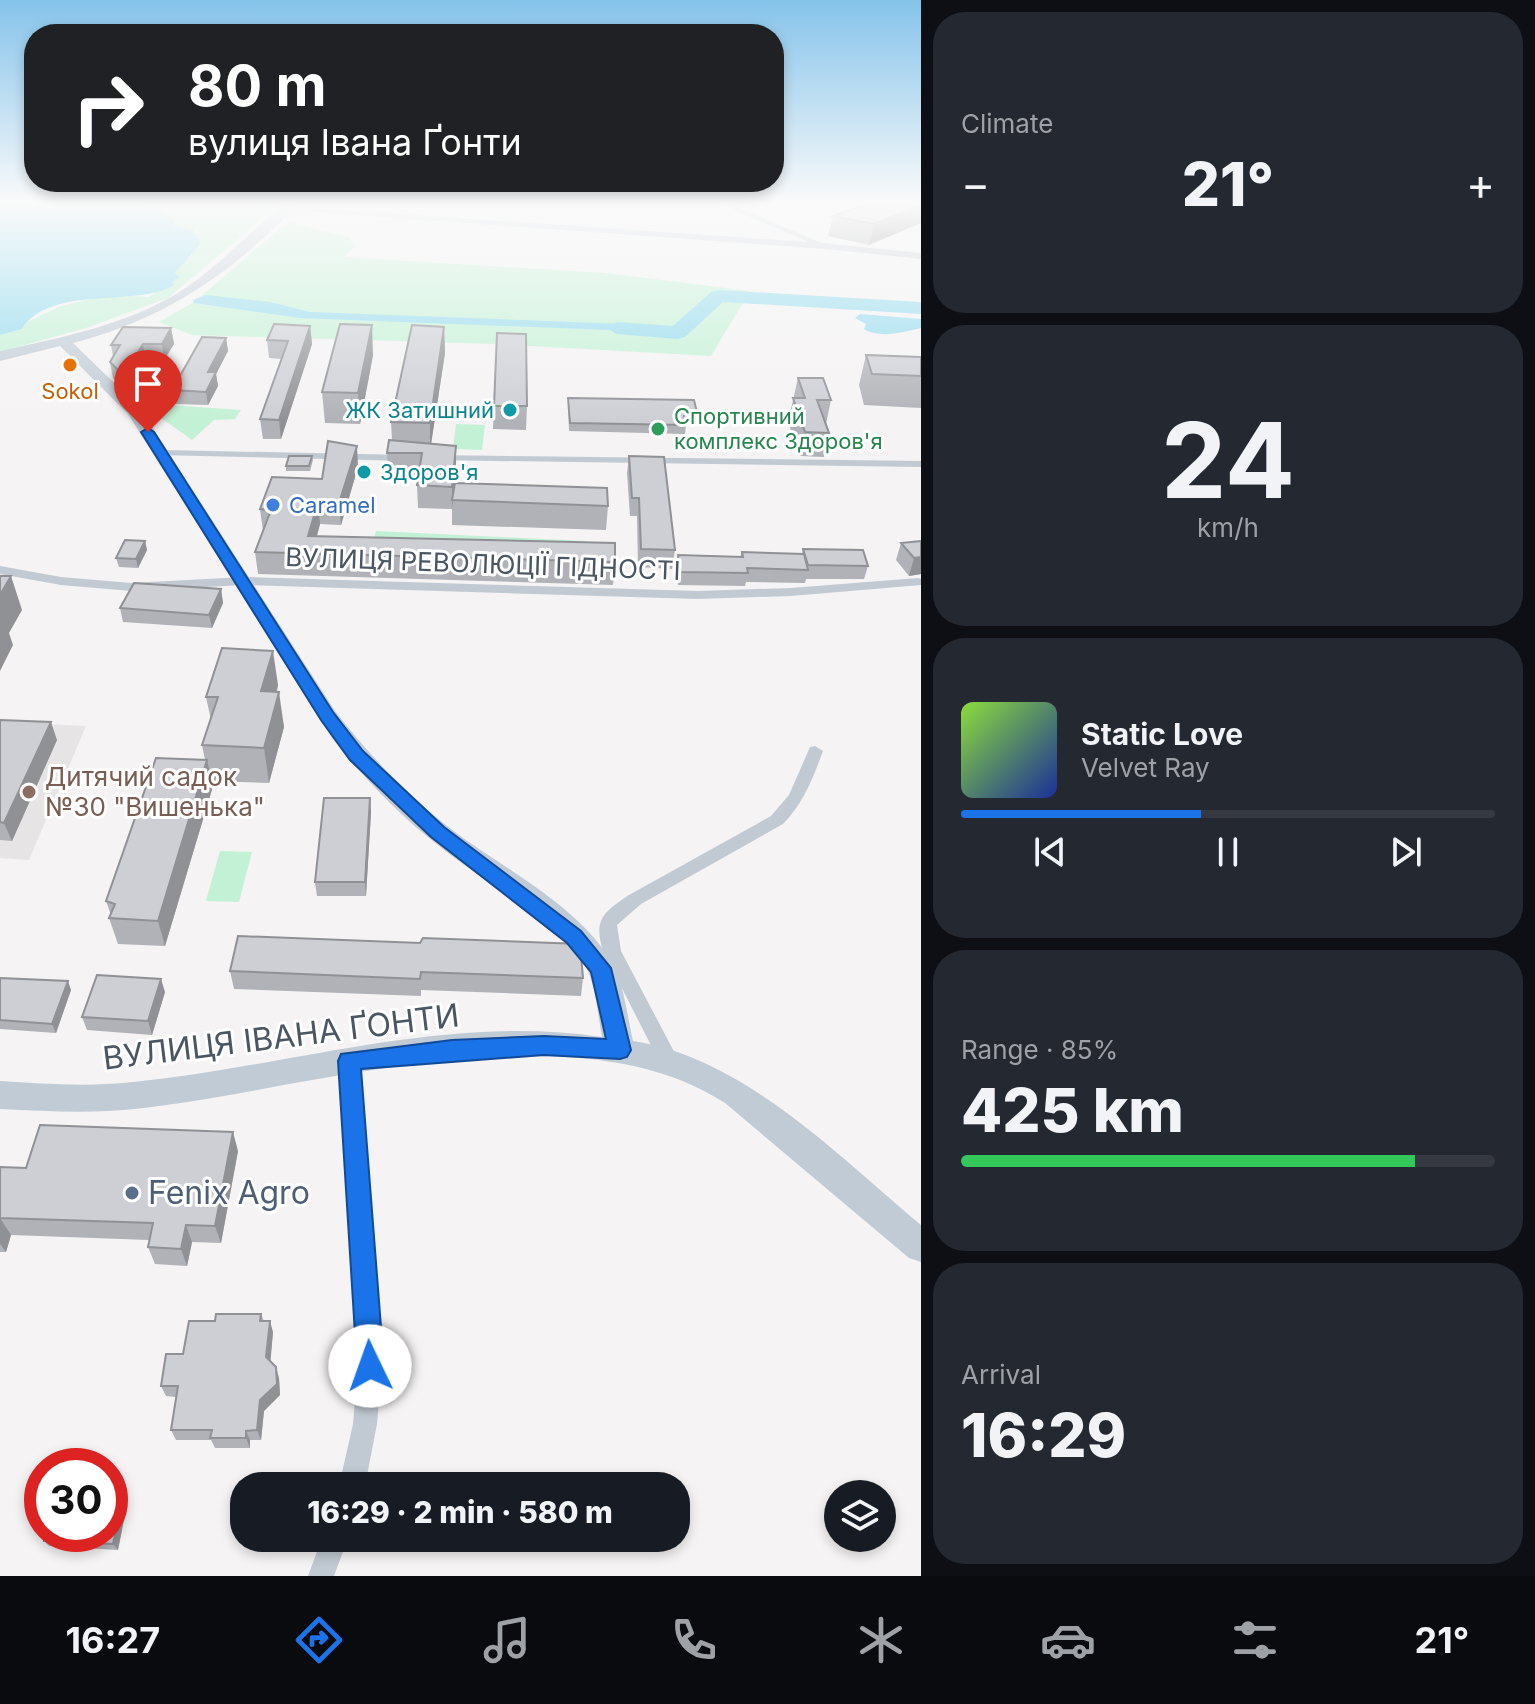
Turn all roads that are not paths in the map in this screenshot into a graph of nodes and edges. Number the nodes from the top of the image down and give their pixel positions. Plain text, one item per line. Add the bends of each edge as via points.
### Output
1 (209, 276) edge
2 (63, 341) junction
3 (0, 356) edge
4 (162, 453) junction
5 (921, 464) edge
6 (0, 570) edge
7 (244, 581) junction
8 (918, 582) dead end
9 (815, 751) dead end
10 (620, 1050) junction
11 (349, 1061) junction
12 (669, 1061) junction
13 (0, 1095) edge
14 (921, 1246) edge
15 (355, 1472) edge
16 (330, 1552) edge
17 (321, 1576) edge

1 - 2 main road via 134,318
2 - 3 main road
2 - 4 main road via 134,411
4 - 5 street
4 - 7 main road
6 - 7 street, ВУЛИЦЯ РЕВОЛЮЦІЇ ГІДНОСТІ via 131,587
7 - 8 street, ВУЛИЦЯ РЕВОЛЮЦІЇ ГІДНОСТІ via 698,595
7 - 10 main road via 357,755 438,832 595,958
9 - 12 street via 799,792 780,818 609,919 606,933 612,951
10 - 11 main road, ВУЛИЦЯ ІВАНА ҐОНТИ via 544,1046
10 - 12 main road, ВУЛИЦЯ ІВАНА ҐОНТИ
11 - 13 main road, ВУЛИЦЯ ІВАНА ҐОНТИ via 130,1096
11 - 15 street via 370,1366
12 - 14 main road, ВУЛИЦЯ ІВАНА ҐОНТИ via 744,1098
16 - 17 street

